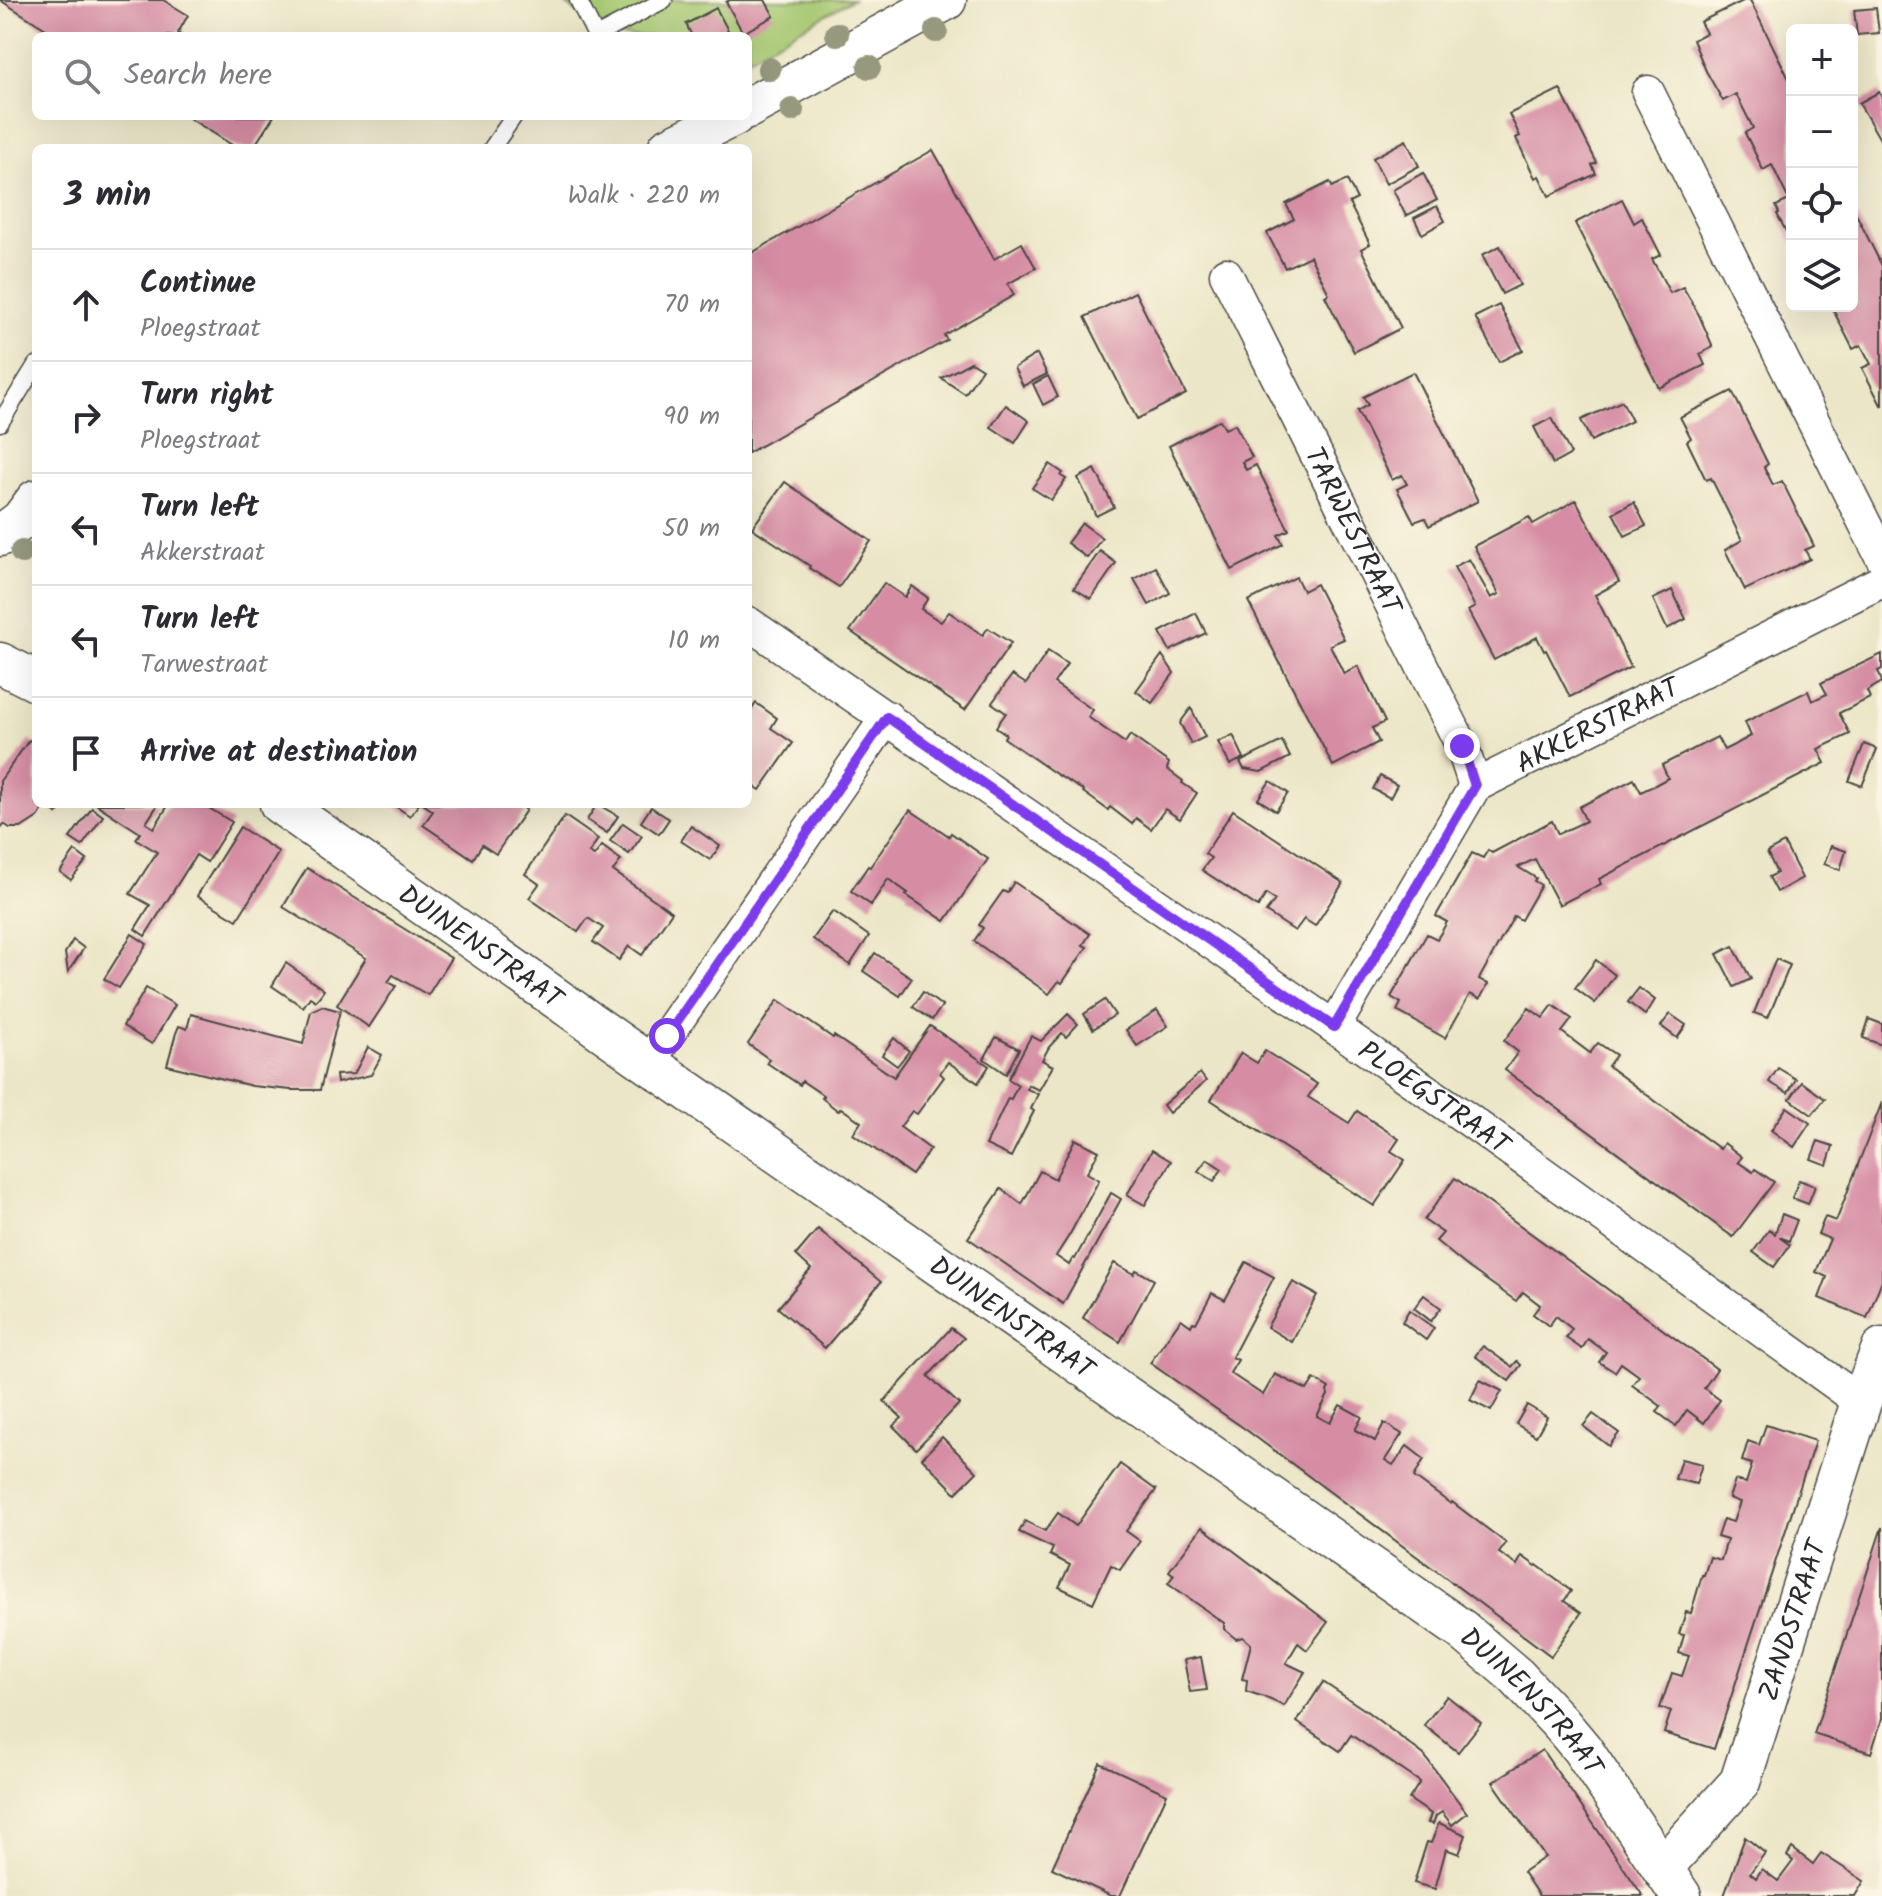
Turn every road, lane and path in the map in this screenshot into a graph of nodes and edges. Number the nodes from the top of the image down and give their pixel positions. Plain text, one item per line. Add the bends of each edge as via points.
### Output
1 (578, 0) edge
2 (664, 0) edge
3 (946, 0) edge
4 (594, 32) edge
5 (604, 32) edge
6 (1648, 92) dead end
7 (752, 106) edge
8 (511, 120) edge
9 (726, 120) edge
10 (495, 144) edge
11 (676, 144) edge
12 (1226, 274) dead end
13 (32, 371) edge
14 (0, 423) edge
15 (32, 505) edge
16 (0, 536) edge
17 (1882, 558) edge
18 (1882, 581) edge
19 (752, 626) edge
20 (0, 663) edge
21 (32, 679) edge
22 (887, 717) junction
23 (1475, 786) junction
24 (286, 808) edge
25 (1334, 1027) junction
26 (648, 1063) junction
27 (1882, 1348) edge
28 (1861, 1402) junction
29 (1672, 1882) edge

1 - 4 lane
2 - 5 lane
3 - 7 street
6 - 17 street
8 - 10 lane
9 - 11 street
12 - 23 street, TARWESTRAAT via 1462,746
13 - 14 lane
15 - 16 street
18 - 23 street, AKKERSTRAAT
19 - 22 street, PLOEGSTRAAT
20 - 21 street
22 - 25 street, PLOEGSTRAAT
22 - 26 street
23 - 25 street
24 - 26 street, DUINENSTRAAT
25 - 28 street, PLOEGSTRAAT
26 - 29 street, DUINENSTRAAT via 1462,1630 1562,1725
27 - 28 street, ZANDSTRAAT
28 - 29 street, ZANDSTRAAT via 1740,1782

